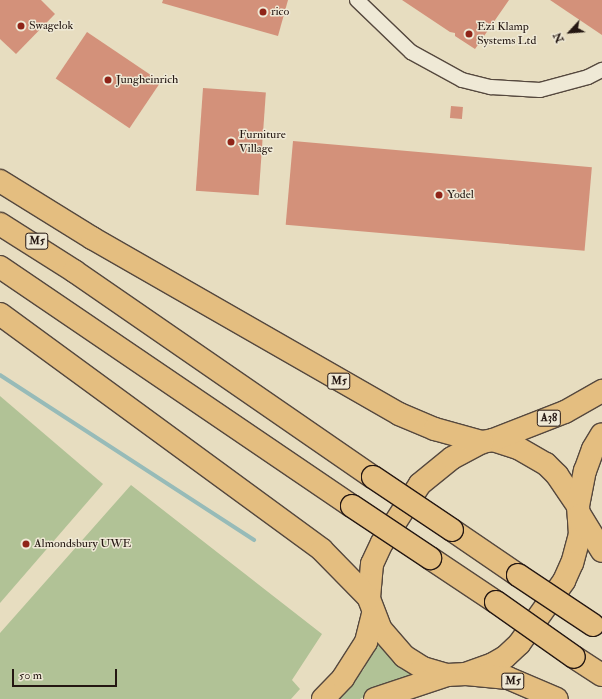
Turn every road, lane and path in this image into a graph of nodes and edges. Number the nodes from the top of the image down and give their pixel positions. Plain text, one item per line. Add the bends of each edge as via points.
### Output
1 (356, 0) edge
2 (602, 70) edge
3 (0, 181) edge
4 (0, 210) edge
5 (0, 224) edge
6 (0, 267) edge
7 (74, 271) junction
8 (0, 273) edge
9 (54, 304) junction
10 (0, 314) edge
11 (602, 391) edge
12 (602, 434) edge
13 (488, 441) junction
14 (579, 511) junction
15 (602, 551) edge
16 (371, 606) junction
17 (597, 629) edge
18 (457, 674) junction
19 (602, 675) edge
20 (323, 699) edge
21 (375, 699) edge
22 (557, 699) edge

1 - 2 street via 411,52 462,80 491,87 540,90 588,77
3 - 13 main road, M5 via 92,238 392,410 435,429
4 - 7 main road, M5
5 - 7 main road, M5
6 - 9 main road
7 - 17 main road, M5, bridge
8 - 9 main road
9 - 19 main road, bridge
10 - 16 main road via 322,550
11 - 13 main road, A38 via 566,412
12 - 14 main road via 585,471
13 - 14 main road via 518,448 546,464 557,475
13 - 16 main road via 452,458 420,484 382,543 372,564
14 - 15 main road
14 - 18 main road via 580,534 564,581 519,644 505,657
16 - 18 main road via 382,630 404,656 423,668
16 - 20 main road via 366,642 343,678
18 - 21 main road
18 - 22 main road, M5 via 508,678

